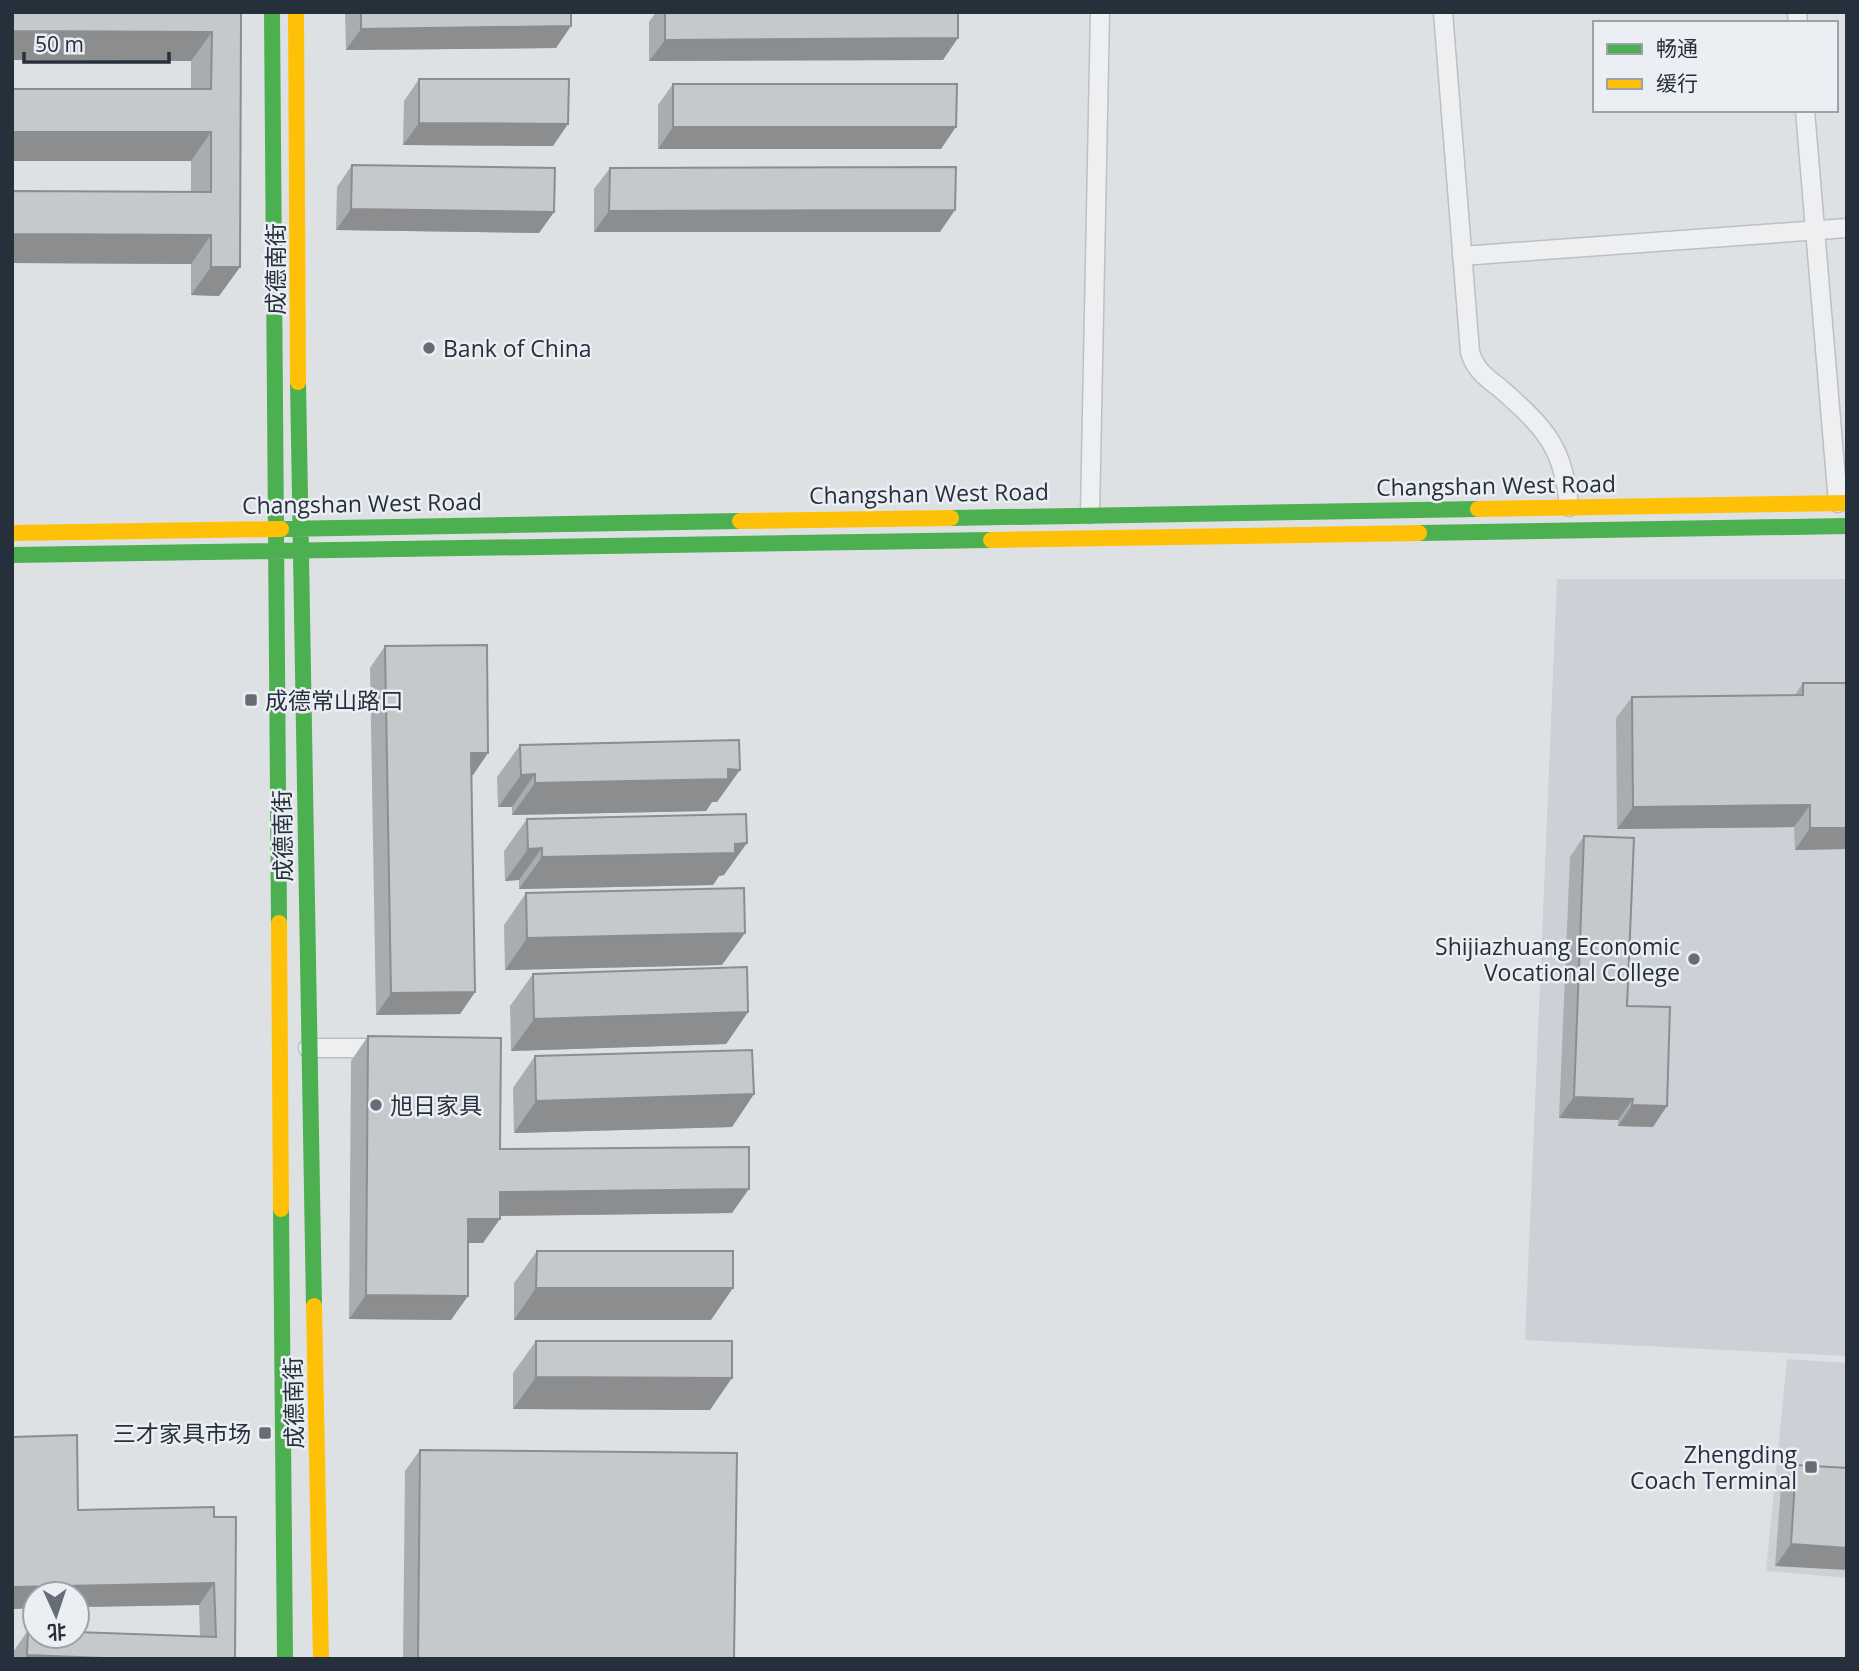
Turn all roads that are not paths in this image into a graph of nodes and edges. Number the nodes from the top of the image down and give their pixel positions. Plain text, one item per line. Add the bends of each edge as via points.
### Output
1 (272, 12) edge
2 (296, 12) edge
3 (1100, 12) edge
4 (1443, 12) edge
5 (1805, 112) edge
6 (1847, 228) edge
7 (1815, 230) junction
8 (1462, 256) junction
9 (1842, 503) edge
10 (1569, 507) junction
11 (1090, 514) junction
12 (1847, 526) edge
13 (299, 527) junction
14 (275, 528) junction
15 (12, 533) edge
16 (275, 550) junction
17 (299, 550) junction
18 (12, 555) edge
19 (308, 1048) junction
20 (401, 1048) edge
21 (285, 1659) edge
22 (321, 1659) edge

1 - 14 main road, 成德南街
2 - 13 main road, 成德南街
3 - 11 street
4 - 8 street
5 - 7 street
6 - 7 street
7 - 8 street
7 - 9 street
8 - 10 street via 1474,366 1530,415 1552,442 1566,471
9 - 10 main road, Changshan West Road
10 - 11 main road, Changshan West Road
11 - 13 main road, Changshan West Road
12 - 17 main road, Changshan West Road
13 - 14 main road, Changshan West Road
13 - 17 main road, 成德南街
14 - 15 main road, Changshan West Road
14 - 16 main road, 成德南街
16 - 17 main road, Changshan West Road
16 - 18 main road, Changshan West Road
16 - 21 main road, 成德南街
17 - 19 main road, 成德南街
19 - 20 street
19 - 22 main road, 成德南街

